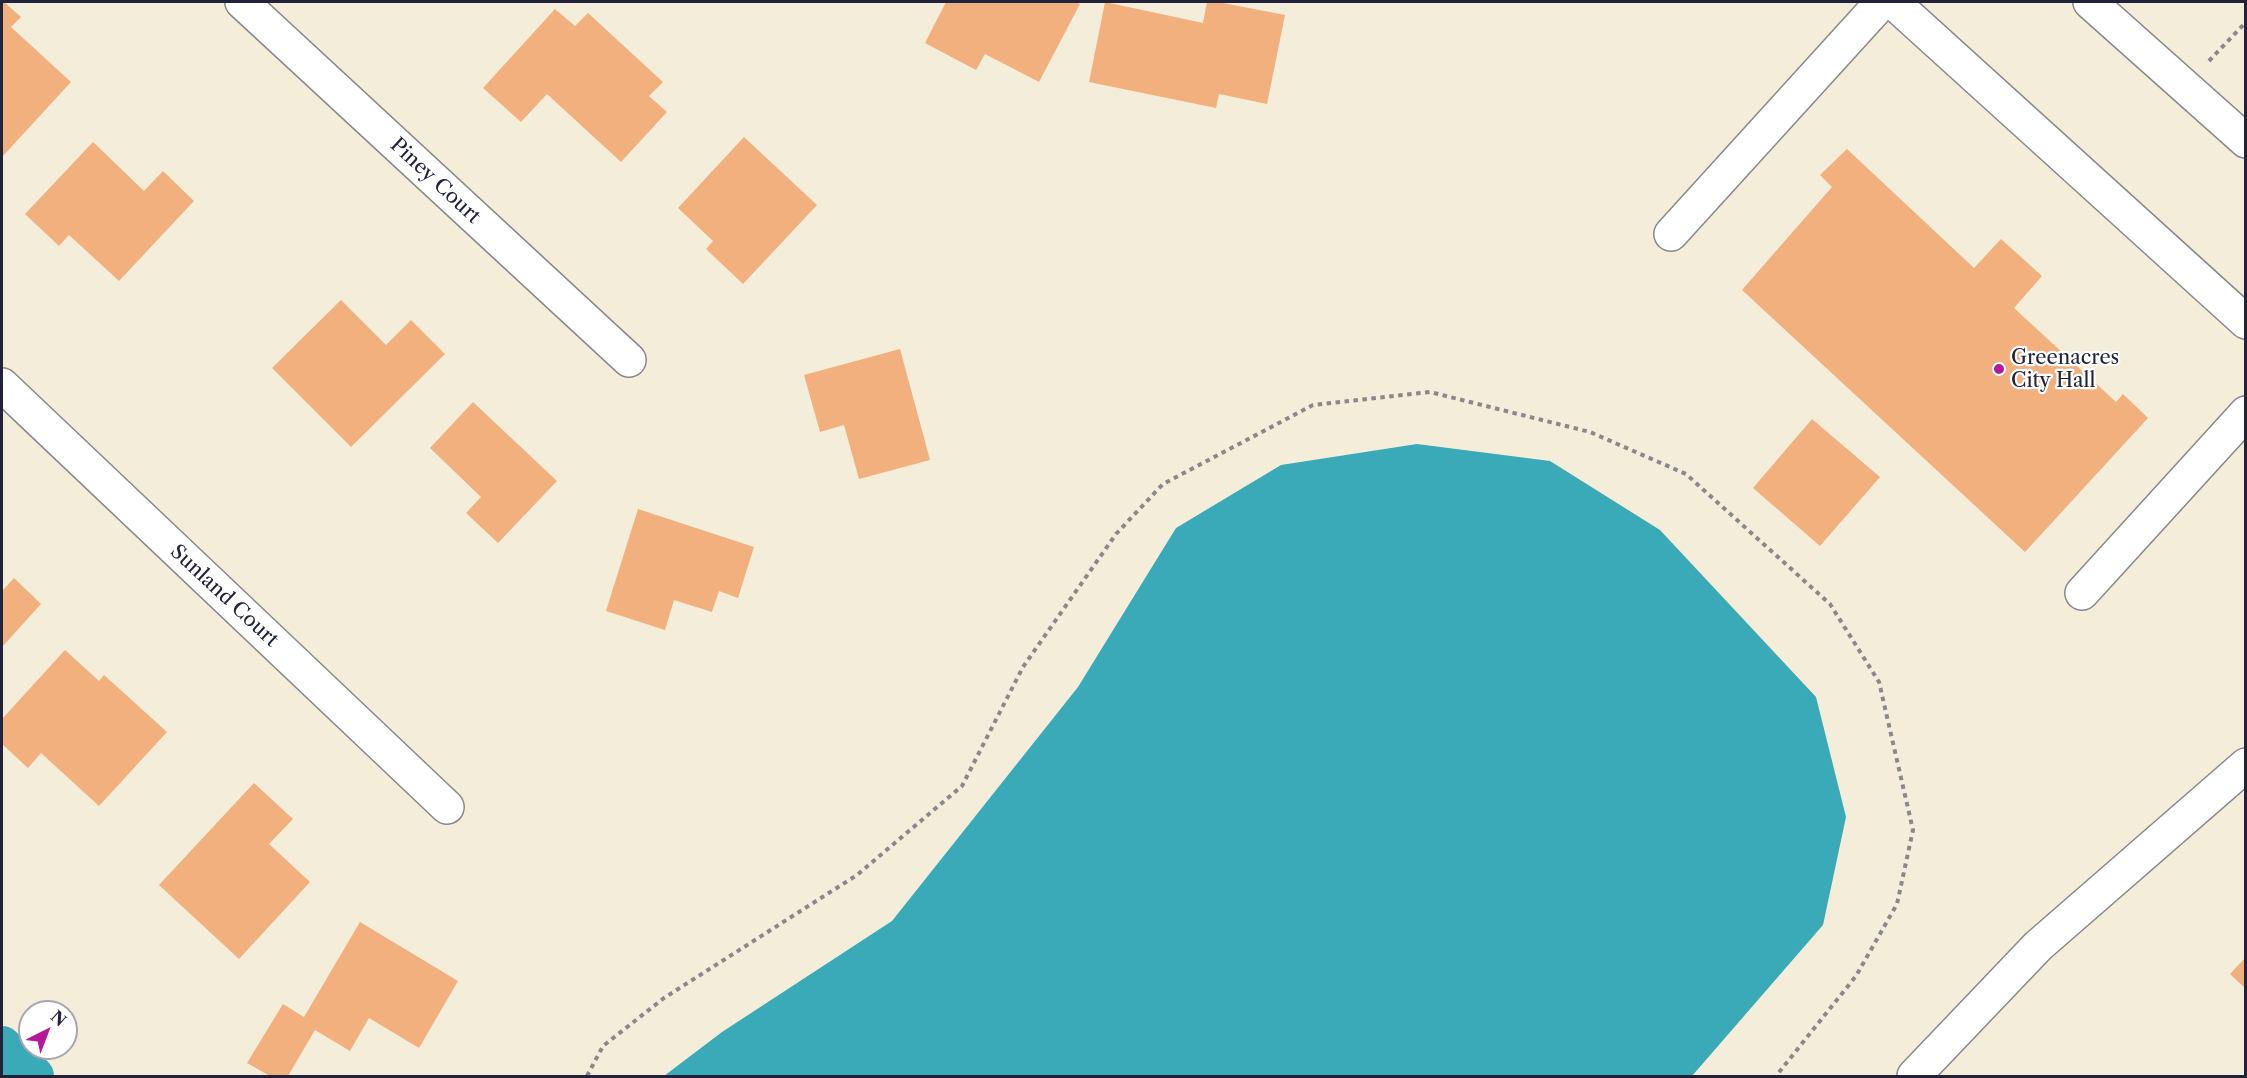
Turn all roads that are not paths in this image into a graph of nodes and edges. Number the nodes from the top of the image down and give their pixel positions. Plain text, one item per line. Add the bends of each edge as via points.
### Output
1 (242, 2) edge
2 (1882, 2) edge
3 (1893, 2) edge
4 (2091, 2) edge
5 (2246, 141) edge
6 (1671, 234) dead end
7 (2246, 322) edge
8 (629, 360) dead end
9 (2, 385) edge
10 (2246, 413) edge
11 (2082, 593) dead end
12 (2246, 765) edge
13 (447, 807) dead end
14 (1914, 1077) edge

1 - 8 street, Piney Court
2 - 6 street
3 - 7 street
4 - 5 street
9 - 13 street, Sunland Court
10 - 11 street
12 - 14 street via 2037,946

